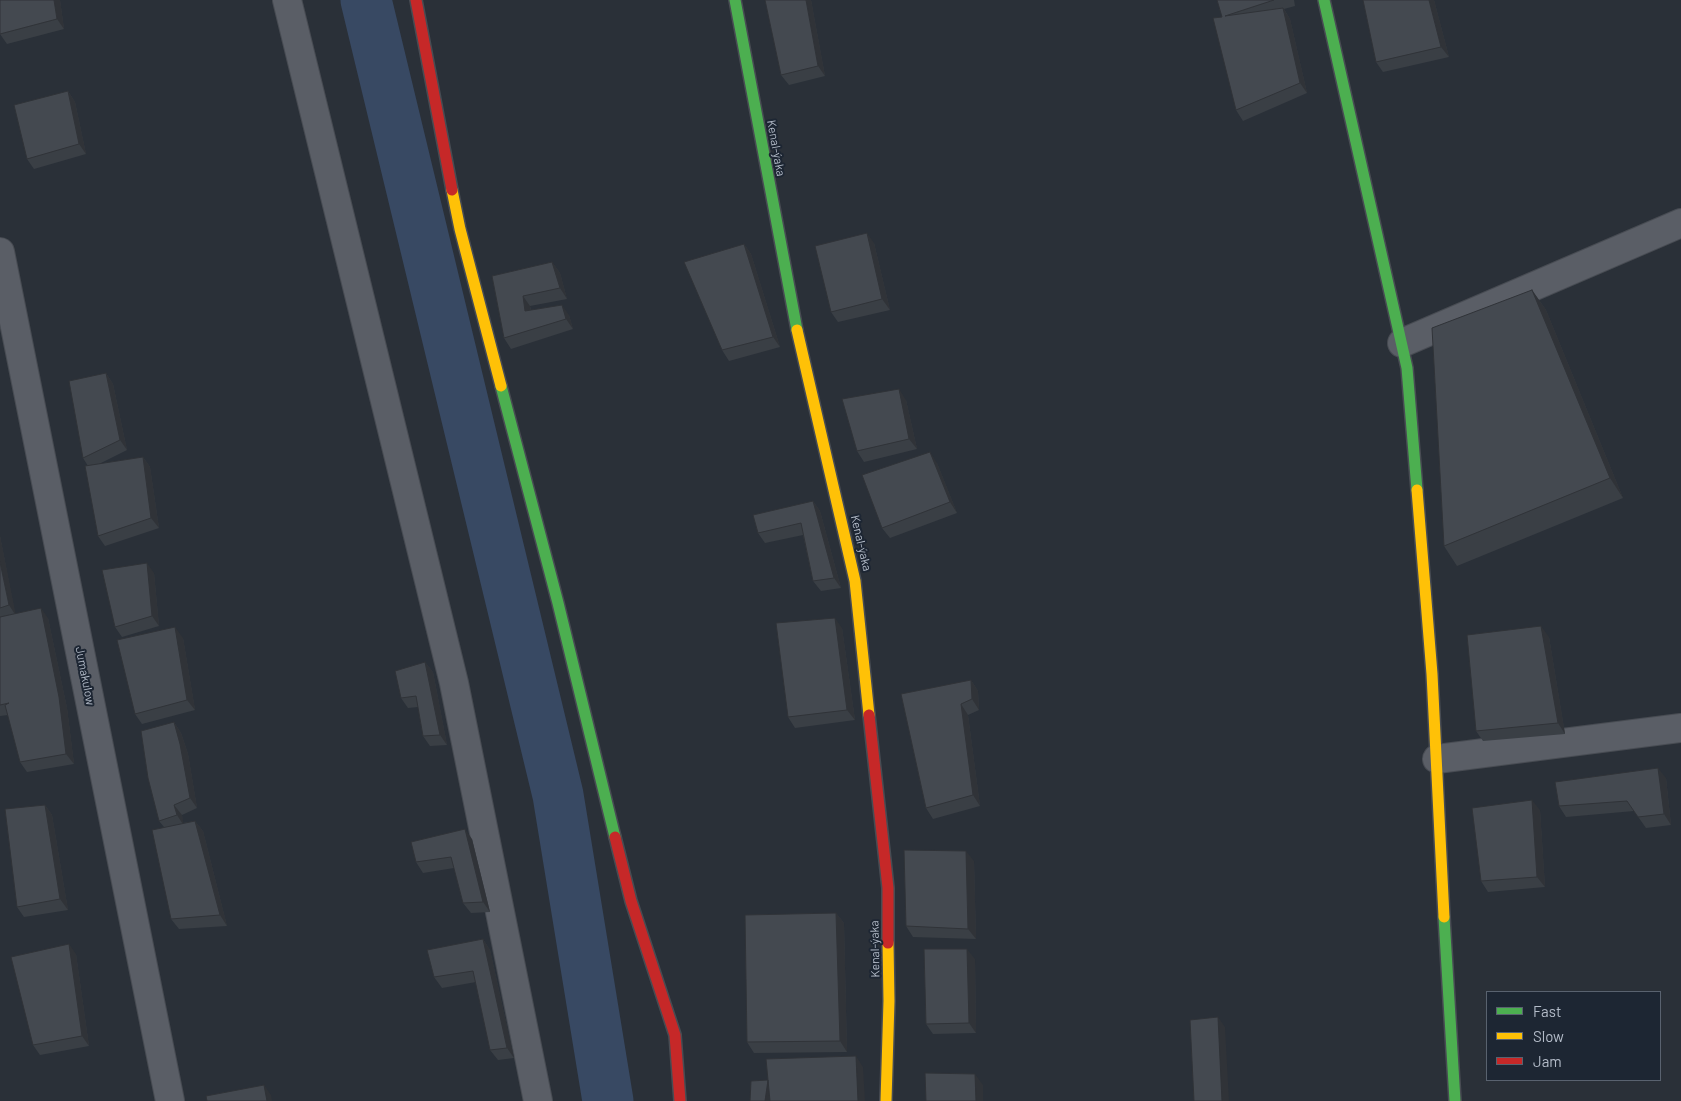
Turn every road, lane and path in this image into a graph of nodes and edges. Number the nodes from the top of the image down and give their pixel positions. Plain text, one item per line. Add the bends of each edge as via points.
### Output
1 (287, 0) edge
2 (416, 0) edge
3 (735, 0) edge
4 (1324, 0) edge
5 (1681, 223) edge
6 (0, 252) edge
7 (1402, 344) junction
8 (1681, 728) edge
9 (1436, 759) junction
10 (170, 1101) edge
11 (538, 1101) edge
12 (680, 1101) edge
13 (886, 1101) edge
14 (1455, 1101) edge

1 - 11 street via 454,683
2 - 12 street via 460,229 558,603 631,901 674,1035
3 - 13 street, Kenal-ýaka via 793,314 856,581 888,888
4 - 7 street
5 - 7 street
6 - 10 street, Jumakulow
7 - 9 street via 1408,377
8 - 9 street
9 - 14 street

